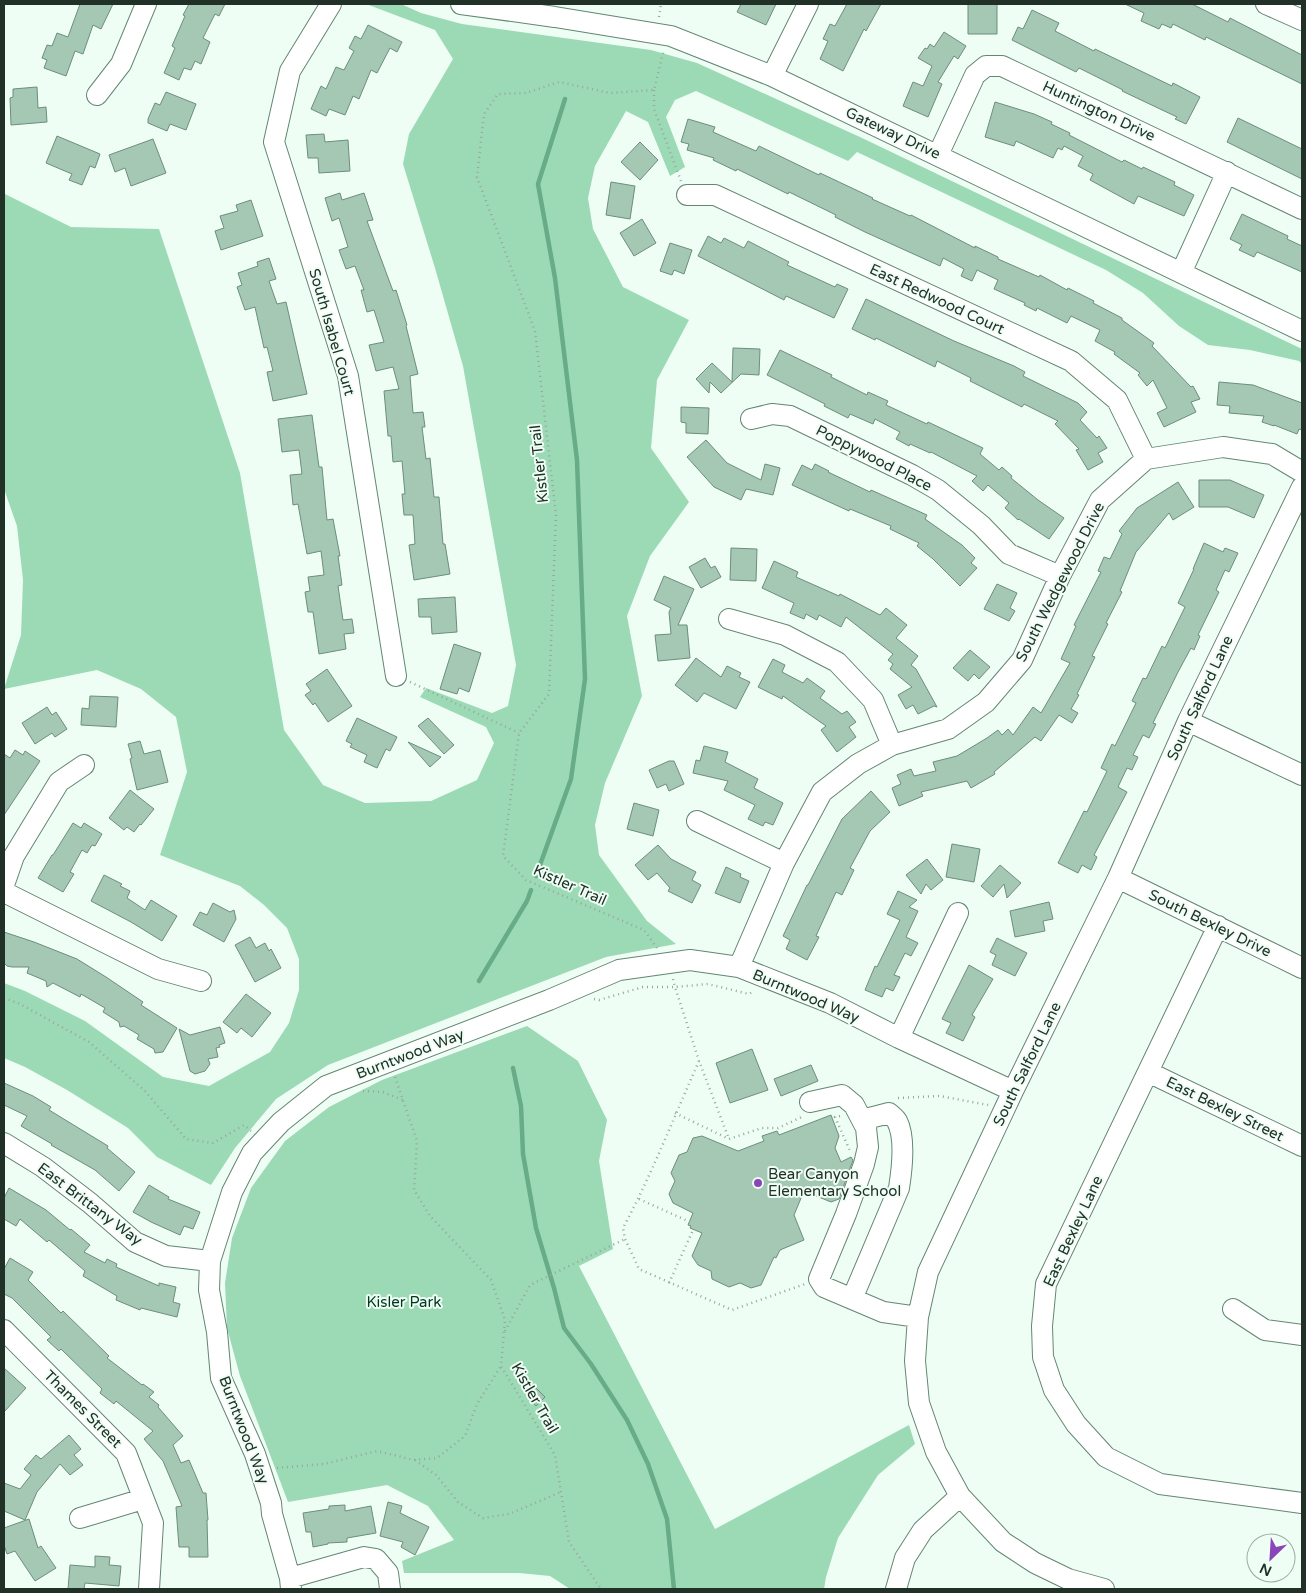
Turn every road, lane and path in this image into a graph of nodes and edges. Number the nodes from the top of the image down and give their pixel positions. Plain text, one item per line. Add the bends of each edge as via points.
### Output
1 (146, 4) edge
2 (331, 4) edge
3 (461, 4) edge
4 (661, 4) edge
5 (808, 4) edge
6 (1266, 4) edge
7 (1302, 20) edge
8 (656, 34) junction
9 (772, 76) junction
10 (654, 90) junction
11 (98, 94) dead end
12 (938, 155) junction
13 (1227, 172) junction
14 (687, 195) joint
15 (1302, 208) edge
16 (1181, 273) junction
17 (1302, 331) edge
18 (751, 419) dead end
19 (1146, 459) junction
20 (1302, 472) edge
21 (1302, 487) edge
22 (1060, 576) junction
23 (730, 619) dead end
24 (396, 676) joint
25 (1188, 721) junction
26 (519, 733) junction
27 (892, 745) junction
28 (84, 765) dead end
29 (1302, 775) edge
30 (697, 821) dead end
31 (784, 863) junction
32 (1118, 878) junction
33 (4, 885) edge
34 (4, 892) edge
35 (958, 913) dead end
36 (1218, 926) junction
37 (668, 963) junction
38 (739, 967) junction
39 (1302, 968) edge
40 (201, 981) dead end
41 (675, 987) junction
42 (757, 989) dead end
43 (4, 998) edge
44 (592, 999) dead end
45 (899, 1038) junction
46 (700, 1061) junction
47 (387, 1063) junction
48 (1148, 1072) junction
49 (1013, 1091) junction
50 (358, 1092) dead end
51 (403, 1100) junction
52 (807, 1109) joint
53 (675, 1113) junction
54 (862, 1120) junction
55 (729, 1138) junction
56 (263, 1141) junction
57 (4, 1143) edge
58 (1302, 1146) edge
59 (639, 1199) junction
60 (690, 1222) dead end
61 (693, 1230) dead end
62 (625, 1239) junction
63 (210, 1261) junction
64 (669, 1283) junction
65 (809, 1290) dead end
66 (852, 1299) junction
67 (1233, 1309) dead end
68 (918, 1317) junction
69 (505, 1331) junction
70 (5, 1334) edge
71 (1302, 1335) edge
72 (502, 1366) junction
73 (414, 1460) junction
74 (260, 1470) junction
75 (561, 1492) junction
76 (960, 1496) junction
77 (143, 1499) junction
78 (1302, 1503) edge
79 (80, 1518) dead end
80 (290, 1584) edge
81 (149, 1589) edge
82 (390, 1589) edge
83 (601, 1589) edge
84 (896, 1589) edge
85 (1104, 1589) edge

1 - 11 street via 121,64
2 - 24 street, South Isabel Court via 290,71 274,142 348,376
3 - 8 street, Gateway Drive
4 - 8 path
5 - 9 street
6 - 7 street
8 - 9 street, Gateway Drive via 671,36
8 - 10 path via 663,53
9 - 12 street, Gateway Drive
10 - 14 path via 654,109
10 - 26 path, Kistler Trail via 610,93 559,82 526,93 498,94 484,114 477,177 536,331 556,514 550,694
12 - 13 street, Huntington Drive via 975,75 986,66 1002,66
12 - 16 street, Gateway Drive
13 - 15 street, Huntington Drive
13 - 16 street
14 - 19 street, East Redwood Court via 715,195 1071,361 1117,400
16 - 17 street, Gateway Drive
18 - 22 street, Poppywood Place via 772,414 790,416 912,474 938,490 981,525 1009,554
19 - 20 street via 1222,447 1272,454
19 - 22 street, South Wedgewood Drive via 1100,500
21 - 25 street, South Salford Lane
22 - 27 street, South Wedgewood Drive via 1022,660 986,702 948,729
23 - 27 street via 785,634 837,662 873,700
24 - 26 path
25 - 29 street
25 - 32 street, South Salford Lane
26 - 37 path, Kistler Trail via 503,856 526,880 644,930
27 - 31 street, South Wedgewood Drive via 858,764 822,792
28 - 33 street via 59,782 14,856
30 - 31 street
31 - 38 street, South Wedgewood Drive
32 - 36 street, South Bexley Drive
32 - 49 street, South Salford Lane
34 - 40 street via 158,969
35 - 45 street
36 - 39 street, South Bexley Drive
36 - 48 street, East Bexley Lane
37 - 38 street, Burntwood Way via 690,960
37 - 41 path, Kistler Trail
37 - 47 street, Burntwood Way via 619,970
38 - 45 street, Burntwood Way via 830,1003
41 - 42 path via 708,984 749,994
41 - 44 path via 643,987
41 - 46 path, Kistler Trail
43 - 56 path via 18,1002 89,1042 145,1091 186,1139 213,1143 244,1125
45 - 49 street, Burntwood Way
46 - 53 path
46 - 55 path, Kistler Trail
47 - 51 path, Kistler Trail
47 - 56 street, Burntwood Way via 326,1086
48 - 58 street, East Bexley Street
48 - 78 street, East Bexley Lane via 1046,1284 1043,1357 1054,1390 1076,1424 1106,1457 1160,1484
49 - 68 street, South Salford Lane via 928,1272
50 - 51 path via 383,1092
51 - 69 path, Kistler Trail via 416,1141 414,1190 430,1216 491,1280 505,1320
52 - 54 street via 842,1095 854,1105
52 - 55 path via 778,1128 762,1128
53 - 55 path
53 - 59 path
54 - 66 street via 868,1147 864,1164 818,1279 824,1287
54 - 66 street via 889,1113 897,1121 902,1139 902,1168 900,1188
56 - 63 street, Burntwood Way via 252,1153 232,1192
57 - 63 street, East Brittany Way via 43,1167 135,1242 166,1256
59 - 60 path
59 - 62 path via 623,1228
61 - 64 path
62 - 64 path via 639,1269
62 - 69 path via 530,1285
63 - 74 street, Burntwood Way via 209,1290 221,1378
64 - 65 path via 732,1310 805,1284
66 - 68 street via 883,1312
67 - 71 street via 1264,1330
68 - 76 street, South Salford Lane via 916,1362 919,1404 936,1452
69 - 72 path, Kistler Trail
70 - 77 street, Thames Street via 126,1453
72 - 73 path via 478,1404 465,1436 437,1458
72 - 75 path, Kistler Trail via 555,1455
73 - 74 path via 377,1451 324,1464
73 - 75 path via 436,1475 458,1502 483,1518 508,1514
74 - 80 street, Burntwood Way
75 - 83 path, Kistler Trail via 569,1542
76 - 84 street via 924,1530 905,1558
76 - 85 street, South Salford Lane via 1003,1542 1034,1563 1068,1579
77 - 79 street
77 - 81 street, Thames Street via 153,1523
80 - 82 street via 364,1557 376,1559 388,1572

